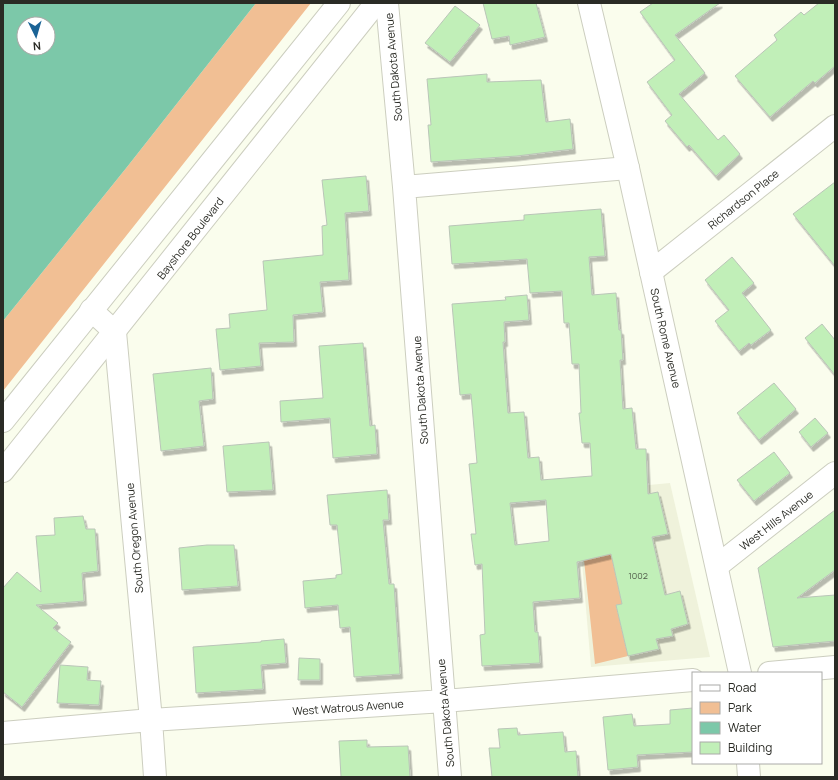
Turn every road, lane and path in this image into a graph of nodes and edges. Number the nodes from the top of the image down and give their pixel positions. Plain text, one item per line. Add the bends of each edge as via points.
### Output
1 (339, 3) edge
2 (376, 3) edge
3 (387, 3) edge
4 (589, 3) edge
5 (835, 126) edge
6 (628, 168) junction
7 (404, 187) junction
8 (651, 272) junction
9 (91, 310) junction
10 (115, 332) junction
11 (3, 420) edge
12 (3, 472) edge
13 (835, 473) edge
14 (717, 566) junction
15 (835, 667) edge
16 (740, 672) edge
17 (780, 672) edge
18 (692, 680) edge
19 (444, 702) junction
20 (151, 720) junction
21 (3, 733) edge
22 (748, 764) edge
23 (155, 777) edge
24 (450, 777) edge
25 (749, 777) edge

1 - 9 street
2 - 10 street, Bayshore Boulevard
3 - 7 street, South Dakota Avenue
4 - 6 street, South Rome Avenue
5 - 8 street, Richardson Place
6 - 7 street
6 - 8 street, South Rome Avenue
7 - 19 street, South Dakota Avenue
8 - 14 street, South Rome Avenue
9 - 10 street
9 - 11 street
10 - 12 street, Bayshore Boulevard
10 - 20 street, South Oregon Avenue
13 - 14 street, West Hills Avenue
14 - 16 street, South Rome Avenue
15 - 17 street
18 - 19 street, West Watrous Avenue
19 - 20 street, West Watrous Avenue
19 - 24 street, South Dakota Avenue
20 - 21 street, West Watrous Avenue
20 - 23 street, South Oregon Avenue
22 - 25 street

